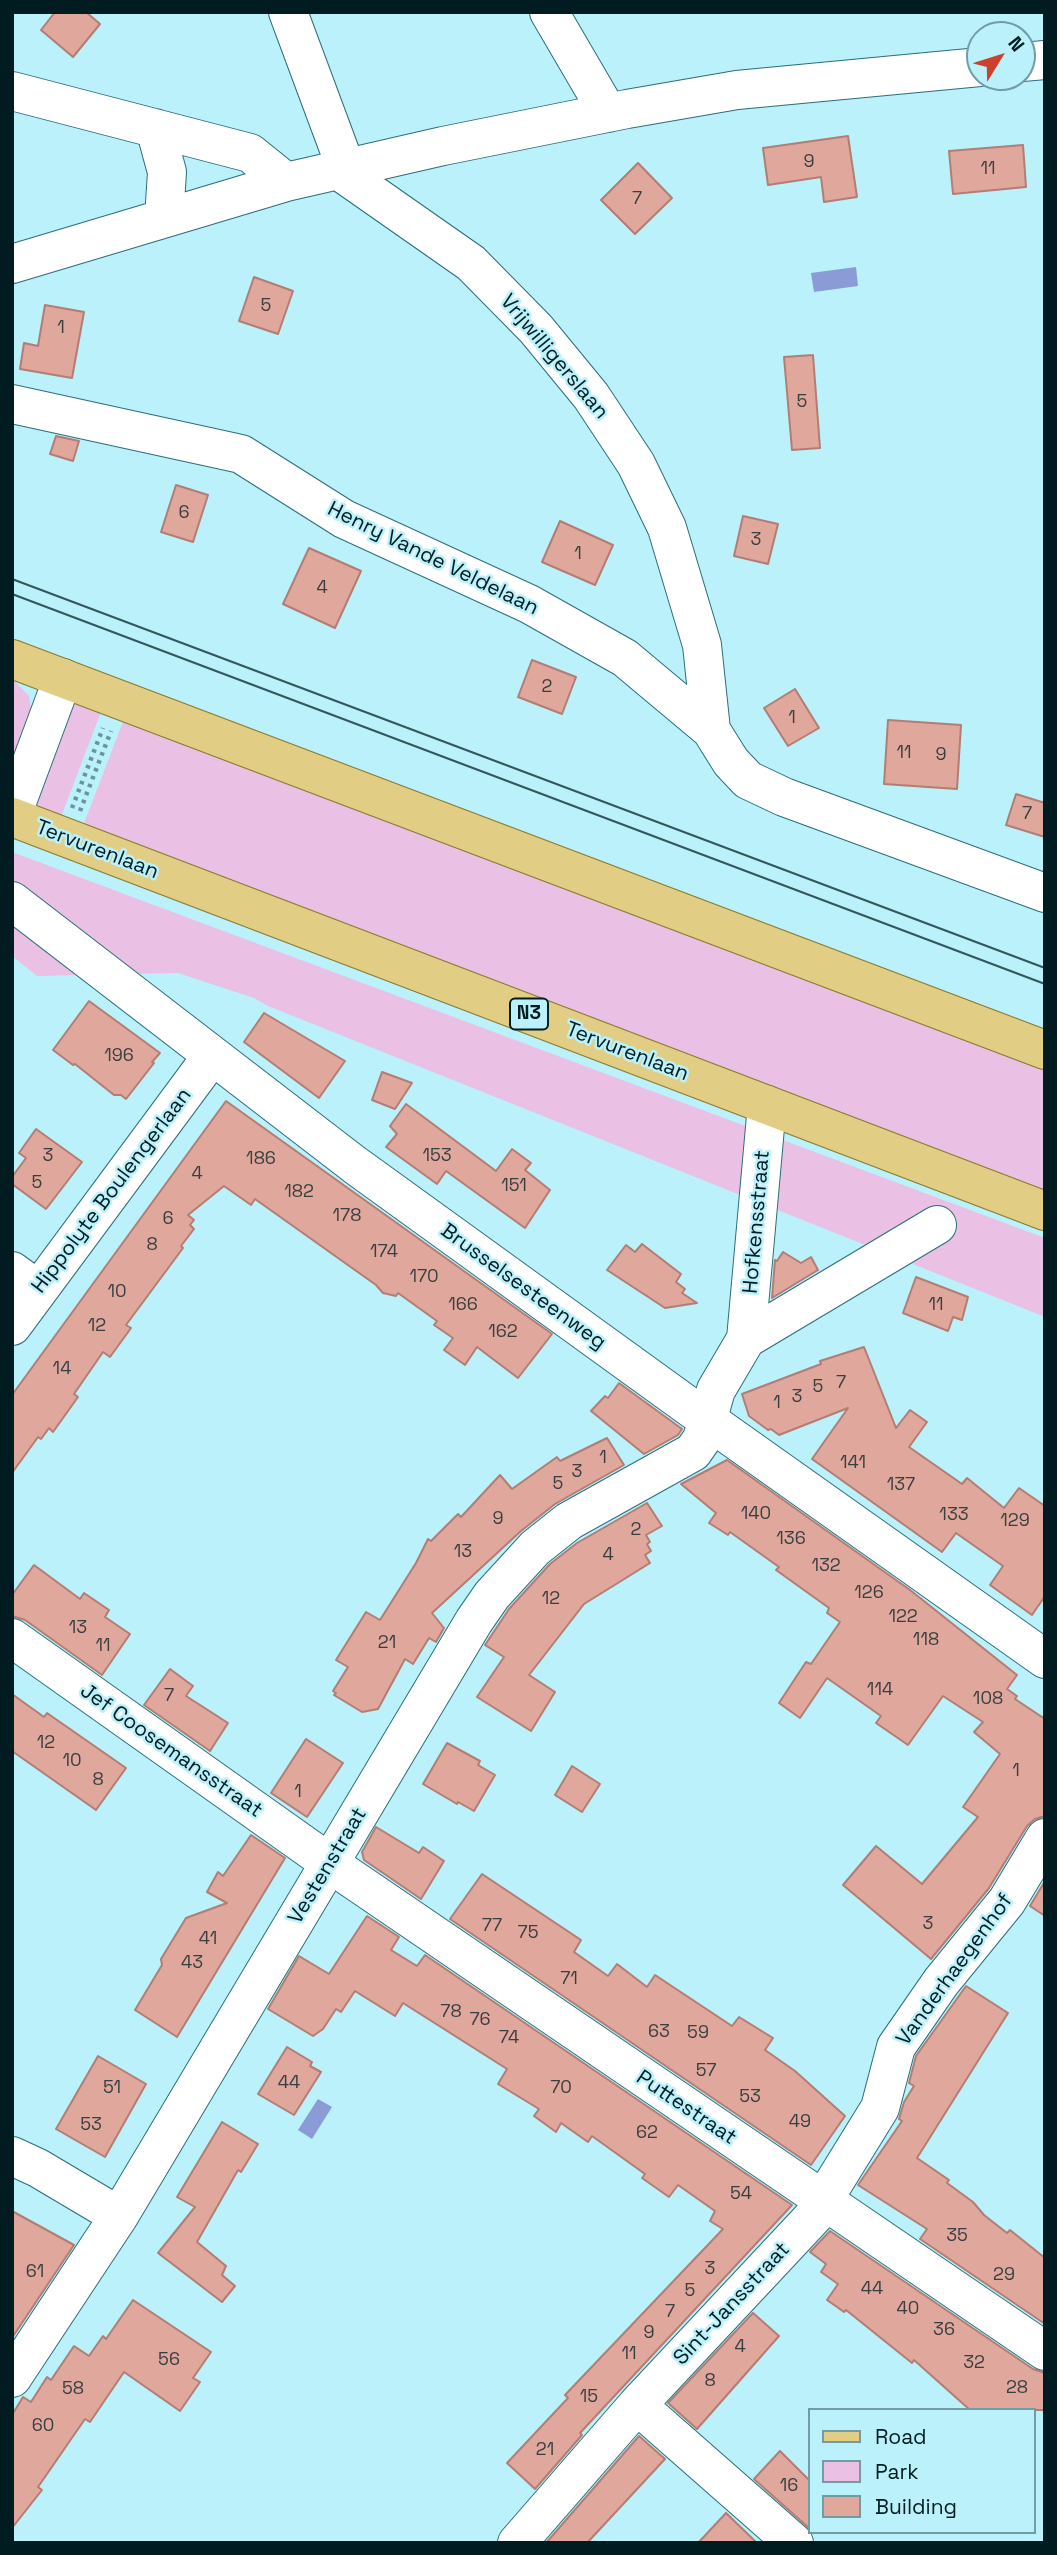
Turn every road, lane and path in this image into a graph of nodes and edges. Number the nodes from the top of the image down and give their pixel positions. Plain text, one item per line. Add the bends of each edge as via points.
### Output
1 (288, 12) edge
2 (549, 12) edge
3 (570, 12) edge
4 (966, 67) edge
5 (12, 91) edge
6 (618, 111) junction
7 (155, 128) junction
8 (342, 169) junction
9 (286, 182) junction
10 (164, 218) junction
11 (12, 264) edge
12 (12, 404) edge
13 (12, 659) edge
14 (63, 678) junction
15 (115, 708) junction
16 (711, 730) junction
17 (12, 816) edge
18 (69, 829) junction
19 (1045, 893) edge
20 (12, 901) edge
21 (1045, 1050) edge
22 (212, 1056) junction
23 (767, 1105) junction
24 (1045, 1212) edge
25 (937, 1225) dead end
26 (25, 1280) edge
27 (12, 1326) edge
28 (746, 1339) junction
29 (709, 1421) junction
30 (12, 1638) edge
31 (1045, 1659) edge
32 (1045, 1838) edge
33 (330, 1863) junction
34 (12, 2156) edge
35 (827, 2202) junction
36 (118, 2216) junction
37 (1045, 2351) edge
38 (12, 2378) edge
39 (637, 2405) junction
40 (517, 2543) edge
41 (794, 2543) edge

1 - 8 street
2 - 6 street
3 - 6 street
4 - 6 street via 737,90
5 - 7 street
6 - 8 street
7 - 9 street via 250,153
7 - 10 street via 167,172
8 - 9 street
8 - 16 street, Vrijwilligerslaan via 471,263 536,329 591,396 636,464 667,528 702,645
9 - 10 street
10 - 11 street
12 - 16 street, Henry Vande Veldelaan via 241,454 344,519 529,604 625,658
13 - 14 main road
14 - 15 main road
14 - 17 street
15 - 18 path
15 - 18 path
15 - 21 main road
16 - 19 street via 748,780
17 - 18 main road, Tervurenlaan / N3
18 - 23 main road, Tervurenlaan / N3
20 - 22 street, Brusselsesteenweg
22 - 26 street, Hippolyte Boulengerlaan
22 - 29 street, Brusselsesteenweg
23 - 24 main road, Tervurenlaan / N3
23 - 28 street, Hofkensstraat
25 - 28 street, Hofkensstraat
26 - 27 street, Hippolyte Boulengerlaan
28 - 29 street, Hofkensstraat via 716,1390
29 - 31 street, Brusselsesteenweg
29 - 33 street, Vestenstraat via 690,1455 569,1521 517,1566 474,1621
30 - 33 street, Jef Coosemansstraat
32 - 35 street, Vanderhaegenhof via 1007,1901 941,1982 896,2047 880,2108 830,2189
33 - 35 street, Puttestraat
33 - 36 street, Vestenstraat
34 - 36 street
35 - 37 street, Puttestraat
35 - 39 street, Sint-Jansstraat
36 - 38 street, Vestenstraat
39 - 40 street, Sint-Jansstraat
39 - 41 street

